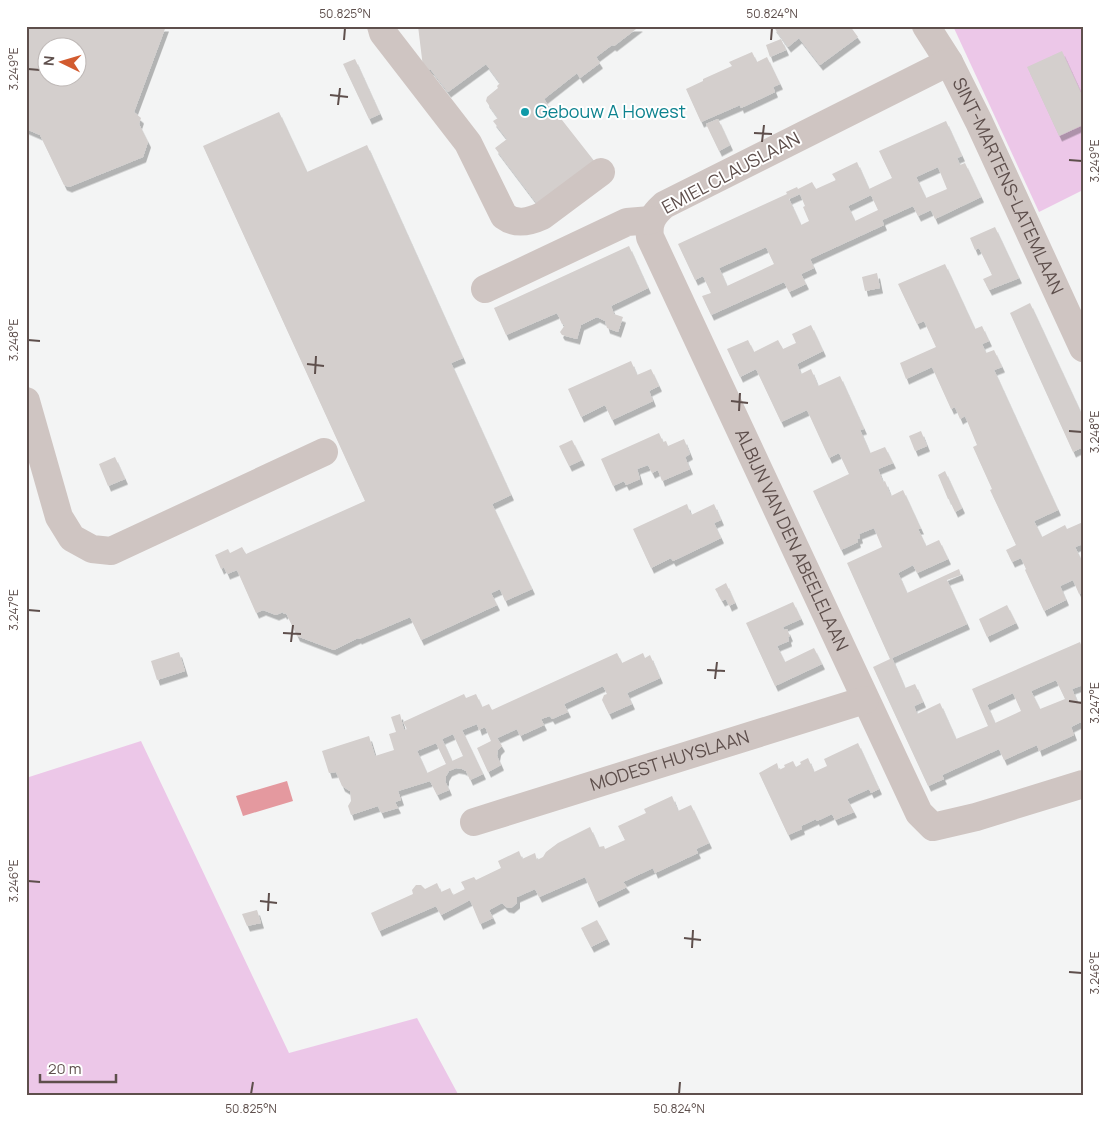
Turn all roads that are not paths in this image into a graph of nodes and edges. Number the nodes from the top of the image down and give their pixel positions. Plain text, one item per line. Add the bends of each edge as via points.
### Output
1 (381, 26) edge
2 (926, 26) edge
3 (949, 62) junction
4 (601, 172) dead end
5 (651, 220) junction
6 (485, 289) dead end
7 (1083, 348) edge
8 (26, 401) edge
9 (324, 452) dead end
10 (865, 700) junction
11 (1083, 784) edge
12 (474, 822) dead end

1 - 4 street via 383,33 468,143 504,216 511,221 531,221 542,216
2 - 3 street, SINT-MARTENS-LATEMLAAN
3 - 5 street, EMIEL CLAUSLAAN via 664,205
3 - 7 street, SINT-MARTENS-LATEMLAAN
5 - 6 street, EMIEL CLAUSLAAN via 627,222
5 - 10 street, ALBIJN VAN DEN ABEELELAAN via 650,237
8 - 9 street via 59,517 72,538 92,548 111,550
10 - 11 street, ALBIJN VAN DEN ABEELELAAN via 919,813 933,827
10 - 12 street, MODEST HUYSLAAN

